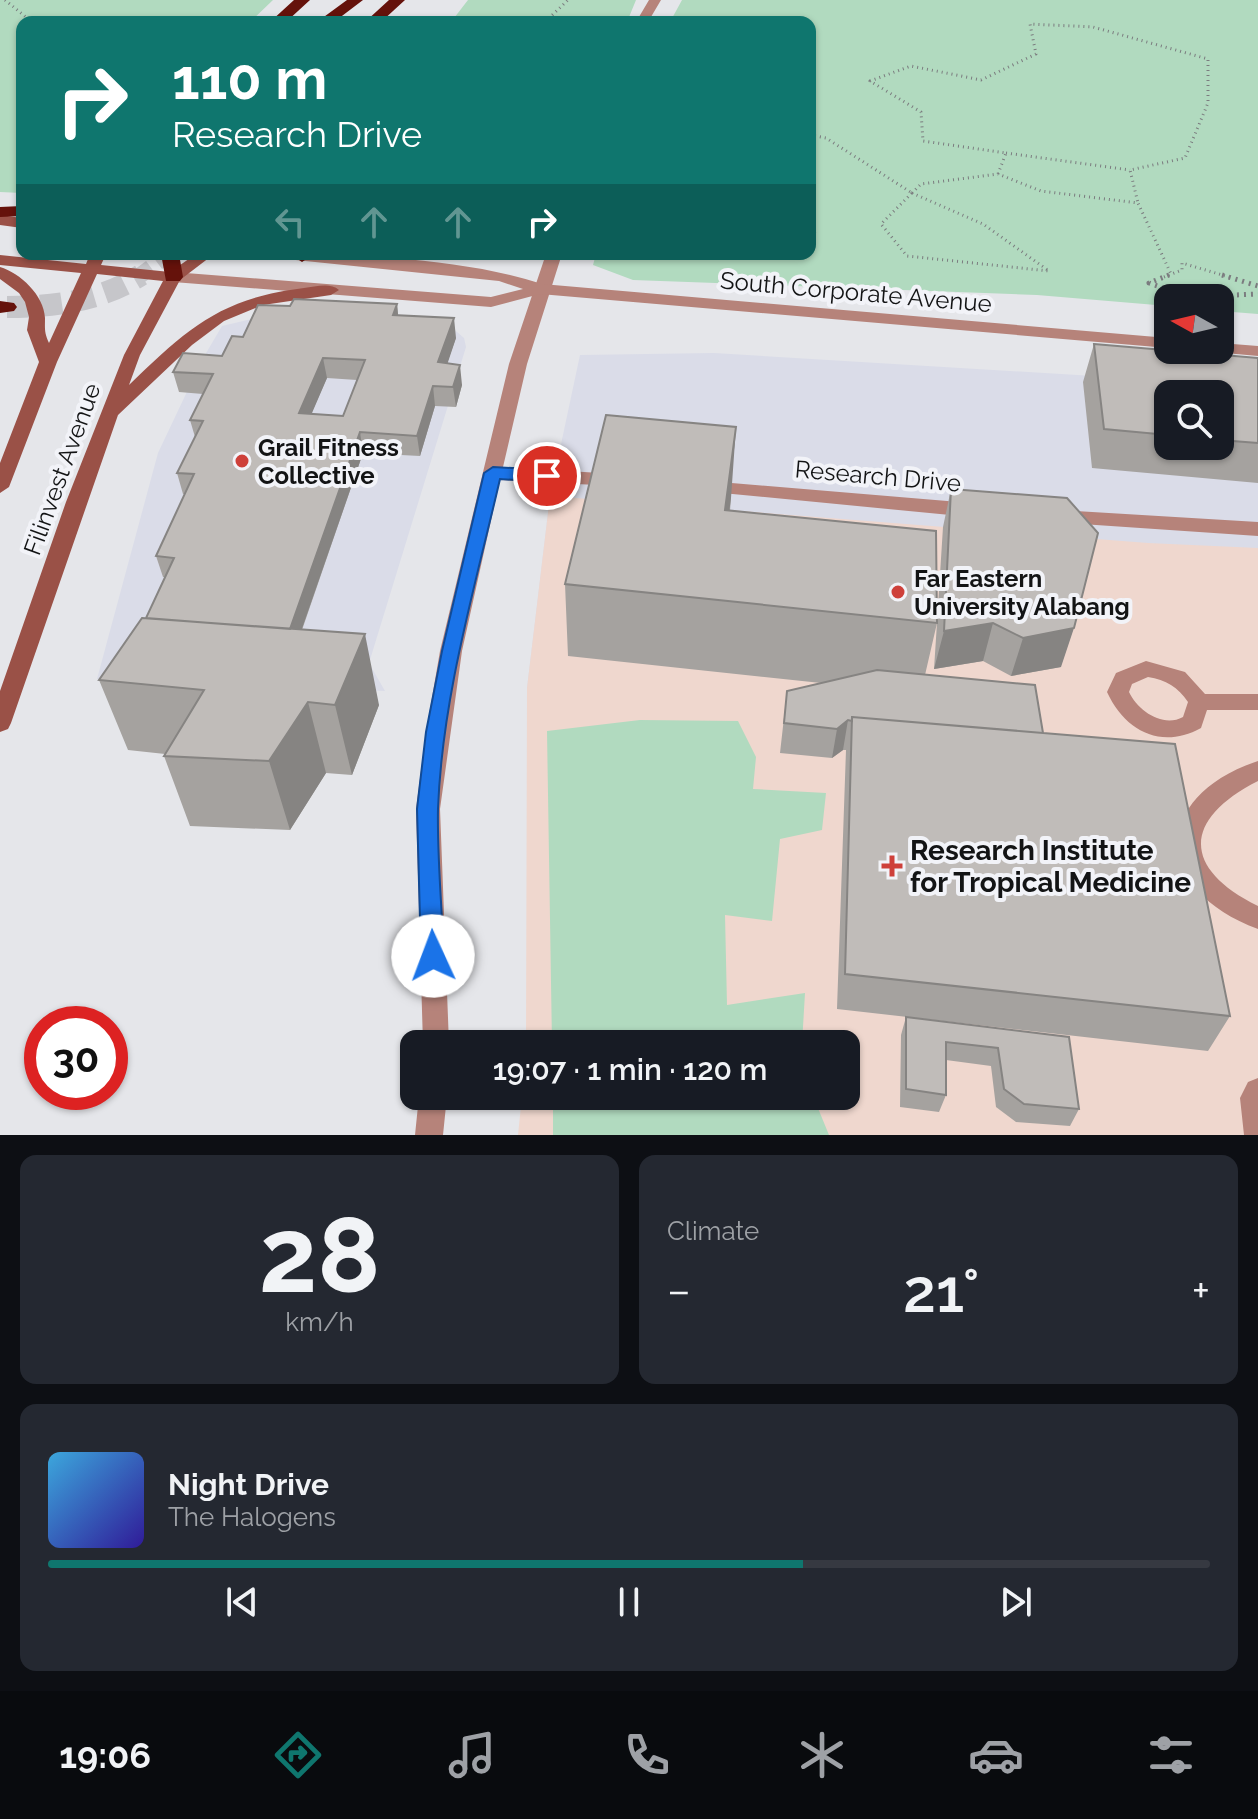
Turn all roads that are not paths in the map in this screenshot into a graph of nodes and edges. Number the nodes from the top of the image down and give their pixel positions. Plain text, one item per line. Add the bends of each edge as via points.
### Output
1 (356, 0) edge
2 (371, 0) edge
3 (398, 0) edge
4 (302, 2) edge
5 (284, 16) edge
6 (333, 16) edge
7 (352, 16) edge
8 (379, 16) edge
9 (0, 260) edge
10 (171, 260) edge
11 (197, 260) edge
12 (345, 260) edge
13 (552, 260) edge
14 (94, 261) edge
15 (0, 272) edge
16 (173, 277) junction
17 (540, 289) junction
18 (331, 290) junction
19 (1154, 342) edge
20 (1234, 349) edge
21 (1258, 351) edge
22 (48, 362) junction
23 (109, 413) junction
24 (493, 473) junction
25 (643, 482) edge
26 (690, 486) edge
27 (0, 487) edge
28 (990, 511) edge
29 (1037, 515) edge
30 (1258, 529) edge
31 (1199, 702) dead end
32 (1258, 702) edge
33 (0, 723) edge
34 (1258, 770) edge
35 (1258, 918) edge
36 (436, 1030) edge
37 (1258, 1091) edge
38 (432, 1110) edge
39 (429, 1135) edge
40 (1258, 1135) edge

1 - 6 highway
2 - 7 highway
3 - 8 highway
4 - 5 highway
9 - 14 main road
10 - 16 highway
11 - 16 main road, Filinvest Avenue
12 - 17 street via 501,276
13 - 17 street
14 - 16 main road
14 - 22 main road, Filinvest Avenue
15 - 22 main road via 33,302 35,330
16 - 18 street
16 - 23 main road, Filinvest Avenue
17 - 18 street via 491,302
17 - 19 street, South Corporate Avenue
17 - 24 street
18 - 23 main road via 233,310 198,332
20 - 21 street
22 - 27 main road, Filinvest Avenue
23 - 33 main road, Filinvest Avenue
24 - 25 street
24 - 36 street via 451,651 428,809
26 - 28 street, Research Drive
29 - 30 street
31 - 32 street
34 - 35 street via 1229,784 1207,803 1193,819 1188,842 1200,878 1213,893
37 - 40 street
38 - 39 street

